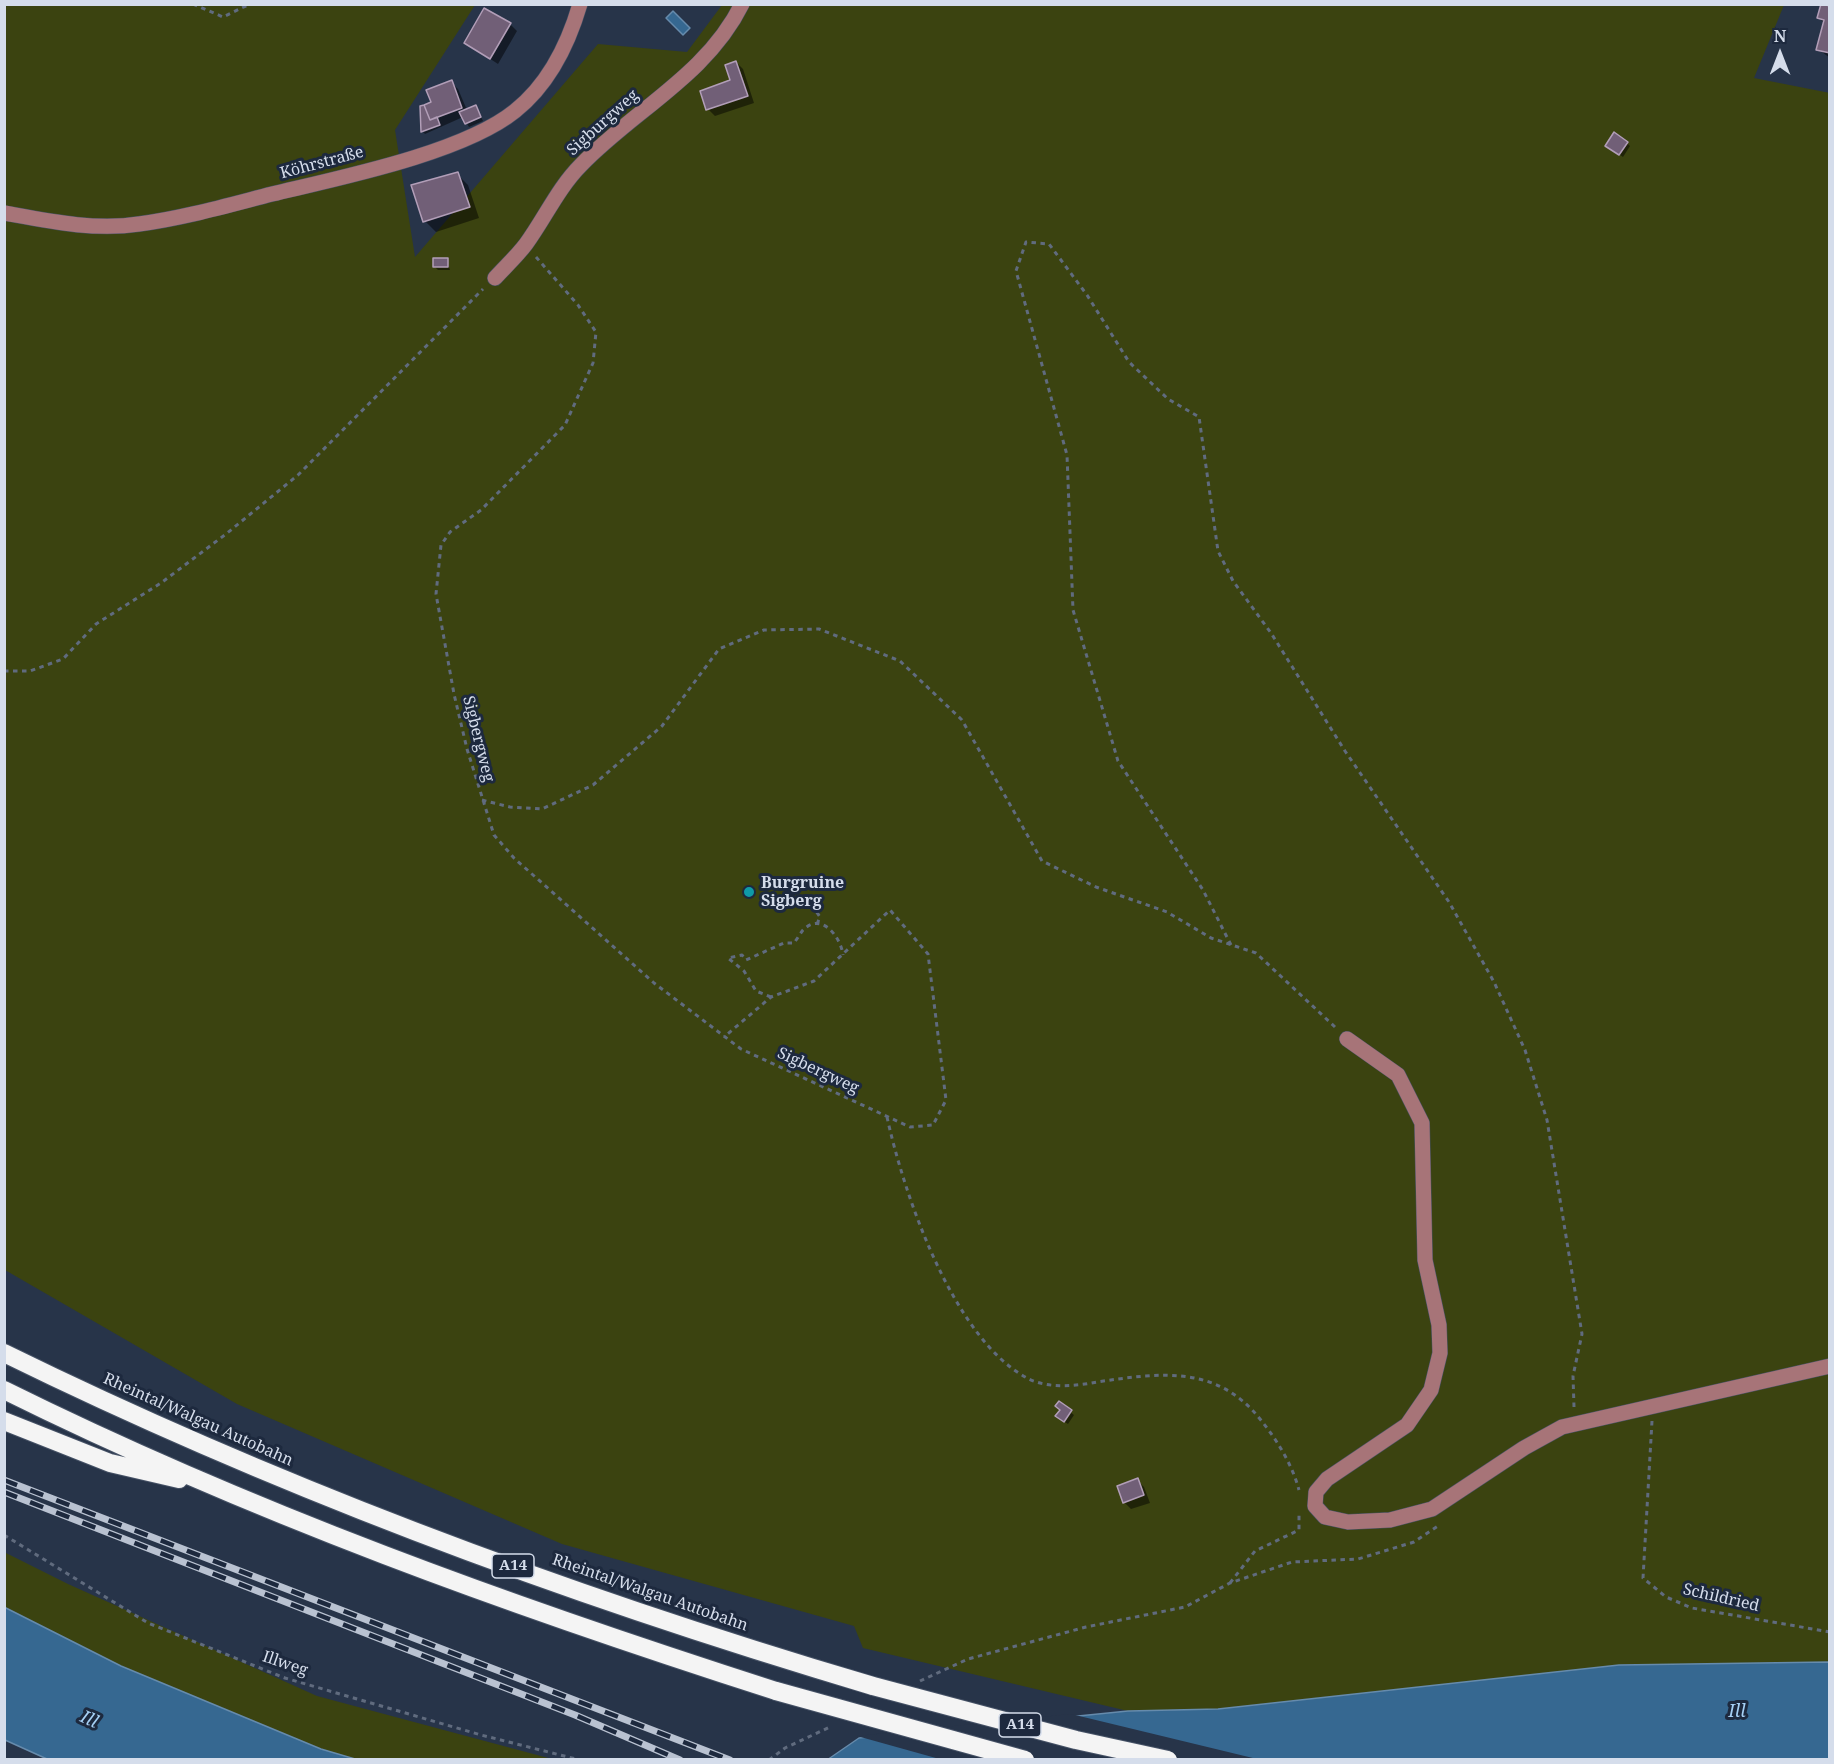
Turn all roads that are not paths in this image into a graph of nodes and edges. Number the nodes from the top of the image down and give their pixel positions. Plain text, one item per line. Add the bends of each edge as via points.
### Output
1 (580, 4) edge
2 (742, 4) edge
3 (4, 213) edge
4 (495, 278) road end
5 (1347, 1039) road end
6 (4, 1353) edge
7 (1830, 1366) edge
8 (4, 1390) edge
9 (4, 1420) edge
10 (227, 1491) junction
11 (1025, 1760) edge
12 (1168, 1760) edge

1 - 3 street, Köhrstraße via 560,56 531,96 514,112 480,132 442,147 343,177 139,224 94,226
2 - 4 street, Sigburgweg via 732,25 691,73 580,165 526,243
5 - 7 street via 1398,1075 1422,1123 1425,1260 1439,1325 1440,1353 1431,1390 1407,1425 1327,1479 1316,1492 1315,1506 1324,1517 1348,1522 1390,1520 1432,1509 1545,1435 1575,1424
6 - 12 highway, Rheintal/Walgau Autobahn / A14, bridge via 291,1483 619,1606 873,1686
8 - 10 highway, A14 via 74,1425
9 - 10 highway via 110,1463
10 - 11 highway, A14, bridge via 422,1569 659,1653 776,1691

